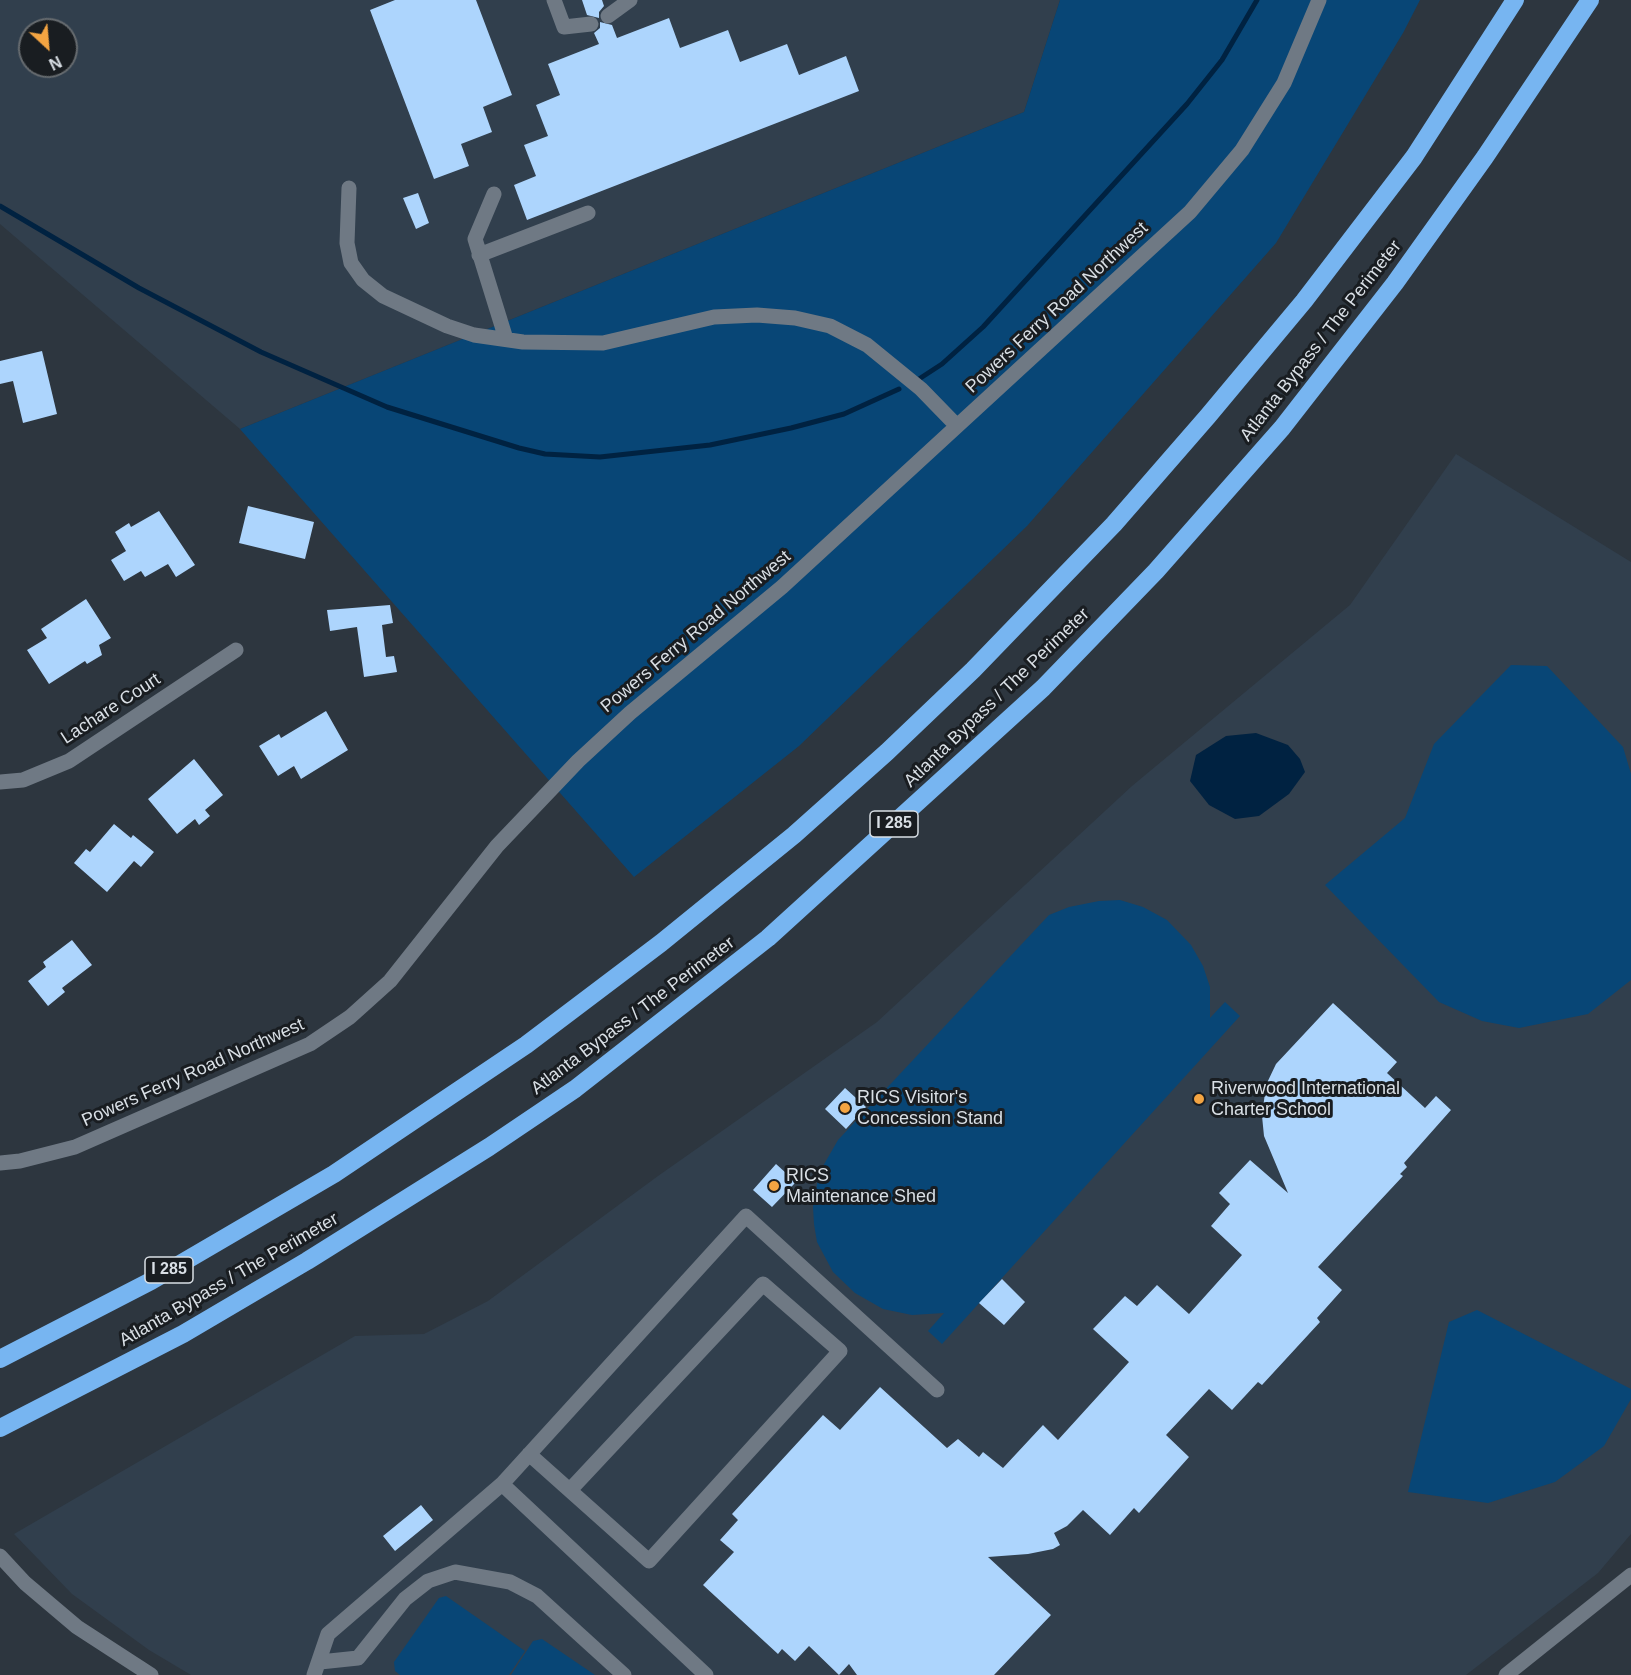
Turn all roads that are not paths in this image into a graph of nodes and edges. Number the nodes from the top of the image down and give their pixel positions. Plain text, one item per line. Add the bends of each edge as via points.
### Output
1 (554, 0) edge
2 (630, 0) edge
3 (1319, 0) edge
4 (1515, 0) edge
5 (1590, 0) edge
6 (608, 16) dead end
7 (591, 24) dead end
8 (349, 188) dead end
9 (494, 194) dead end
10 (588, 213) dead end
11 (479, 255) junction
12 (506, 339) junction
13 (957, 426) junction
14 (236, 650) dead end
15 (0, 782) edge
16 (0, 1163) edge
17 (0, 1359) edge
18 (937, 1390) dead end
19 (0, 1428) edge
20 (529, 1454) junction
21 (502, 1484) junction
22 (570, 1490) junction
23 (0, 1556) edge
24 (1631, 1575) edge
25 (317, 1668) edge
26 (127, 1670) edge
27 (151, 1675) edge
28 (624, 1675) edge
29 (706, 1675) edge
30 (1506, 1675) edge

1 - 7 street via 564,27
2 - 6 street
3 - 13 street, Powers Ferry Road Northwest via 1284,83 1234,159 1190,212
4 - 17 highway, Atlanta Bypass / The Perimeter / I 285 via 1414,157 1304,301 1216,407 1106,532 973,670 794,835 526,1045 334,1174 151,1281
5 - 19 highway, Atlanta Bypass / The Perimeter / I 285 via 1395,283 1274,437 1156,571 1043,688 768,938 575,1089 489,1147 183,1334
8 - 12 street via 347,243 351,263 363,280 383,296 447,326
9 - 11 street via 475,239
10 - 11 street
11 - 12 street
12 - 13 street via 603,343 714,317 795,318 830,326 867,345 921,389
13 - 16 street, Powers Ferry Road Northwest via 782,587 578,761 497,846 390,981 350,1017 310,1044 75,1147
14 - 15 street, Lachare Court via 69,761 22,780
18 - 20 street via 746,1216
20 - 21 street
20 - 22 street
21 - 25 street via 328,1634
21 - 29 street
22 - 22 street via 649,1561 840,1351 763,1284
23 - 26 street via 25,1583
24 - 30 street
25 - 28 street via 358,1658 405,1599 428,1581 456,1572 510,1582 537,1596
26 - 27 street

